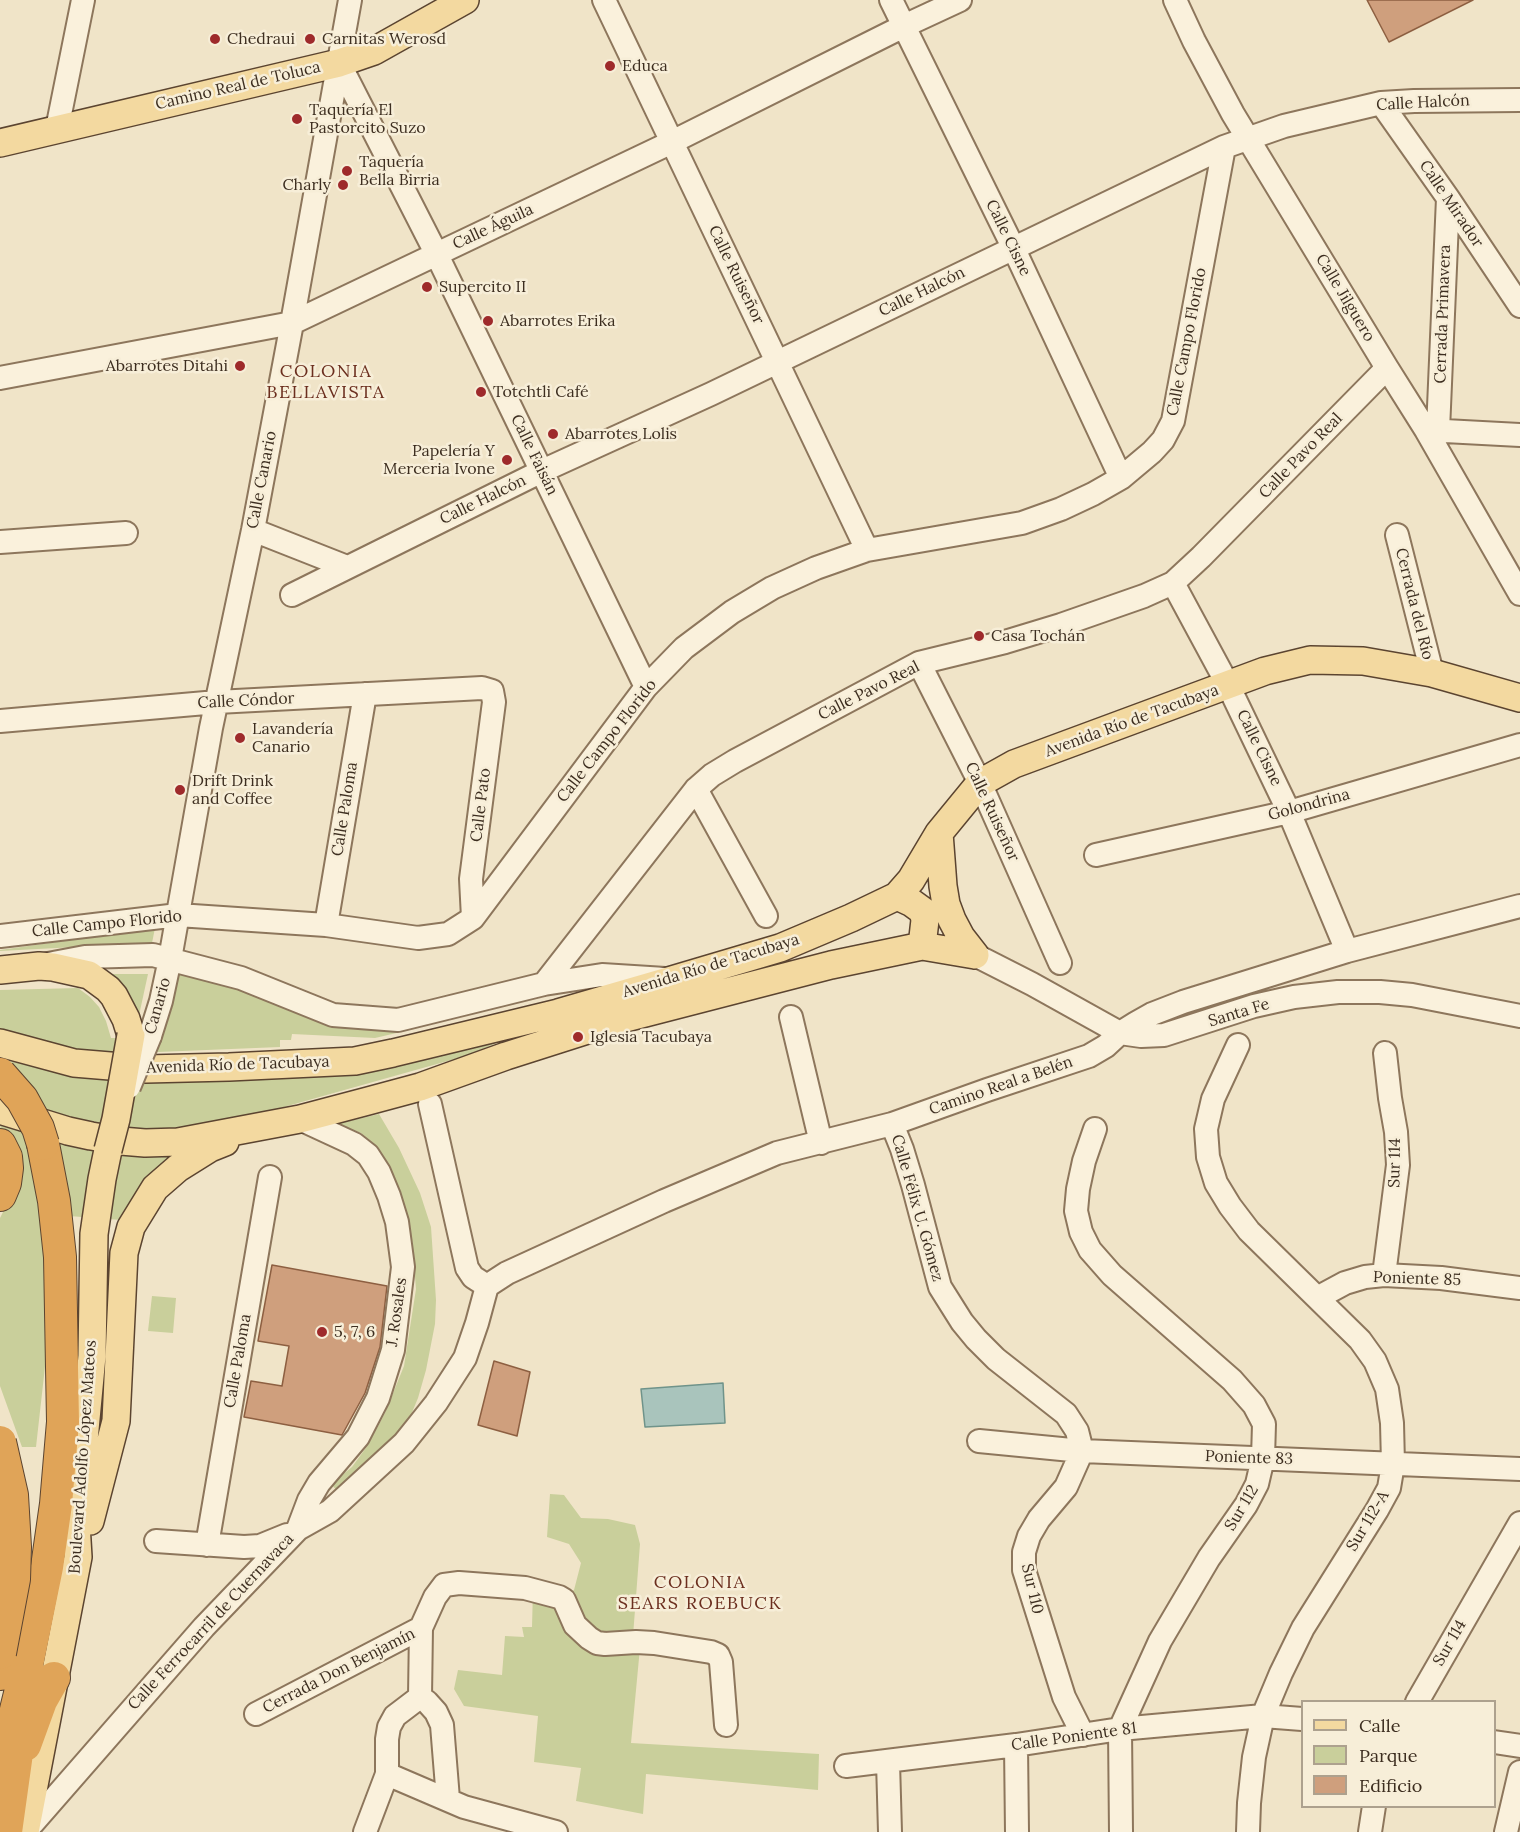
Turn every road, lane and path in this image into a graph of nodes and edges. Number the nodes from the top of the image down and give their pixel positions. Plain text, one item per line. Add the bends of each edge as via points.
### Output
1 (83, 0) edge
2 (350, 0) edge
3 (465, 0) edge
4 (604, 0) edge
5 (891, 0) edge
6 (960, 0) edge
7 (1175, 0) edge
8 (904, 26) junction
9 (339, 63) junction
10 (1520, 100) edge
11 (1381, 102) junction
12 (57, 129) junction
13 (1248, 137) junction
14 (672, 142) junction
15 (0, 143) edge
16 (1224, 147) junction
17 (1448, 198) junction
18 (1013, 247) junction
19 (436, 254) junction
20 (1520, 306) edge
21 (292, 324) junction
22 (778, 362) junction
23 (1387, 368) junction
24 (0, 378) edge
25 (1432, 430) junction
26 (1520, 435) edge
27 (542, 471) junction
28 (1121, 478) junction
29 (253, 530) junction
30 (126, 533) dead end
31 (1397, 535) dead end
32 (0, 542) edge
33 (867, 550) junction
34 (347, 567) junction
35 (1173, 583) junction
36 (1520, 594) edge
37 (292, 595) dead end
38 (919, 663) junction
39 (1432, 673) junction
40 (1228, 685) junction
41 (646, 687) junction
42 (492, 691) joint
43 (364, 694) junction
44 (1520, 698) edge
45 (217, 702) junction
46 (0, 721) edge
47 (1520, 745) edge
48 (980, 783) junction
49 (696, 789) junction
50 (1289, 812) junction
51 (939, 833) junction
52 (1096, 855) dead end
53 (897, 896) junction
54 (1520, 906) edge
55 (178, 915) junction
56 (766, 916) dead end
57 (473, 918) junction
58 (326, 925) junction
59 (0, 936) edge
60 (922, 946) junction
61 (1347, 951) junction
62 (975, 955) junction
63 (170, 959) junction
64 (1060, 963) dead end
65 (39, 966) junction
66 (0, 970) edge
67 (672, 980) junction
68 (544, 984) junction
69 (1520, 1016) edge
70 (791, 1017) dead end
71 (1120, 1033) junction
72 (140, 1036) junction
73 (0, 1044) edge
74 (1238, 1045) dead end
75 (1385, 1053) dead end
76 (0, 1074) edge
77 (430, 1104) dead end
78 (0, 1110) edge
79 (300, 1119) junction
80 (892, 1124) junction
81 (271, 1125) junction
82 (1095, 1129) dead end
83 (821, 1143) junction
84 (0, 1145) edge
85 (270, 1177) dead end
86 (0, 1196) edge
87 (1384, 1275) junction
88 (487, 1286) junction
89 (1518, 1292) edge
90 (1318, 1298) junction
91 (63, 1346) junction
92 (979, 1441) dead end
93 (0, 1443) edge
94 (1082, 1451) junction
95 (1263, 1458) junction
96 (1394, 1464) junction
97 (1520, 1469) edge
98 (1520, 1523) edge
99 (298, 1528) junction
100 (156, 1541) dead end
101 (207, 1545) junction
102 (78, 1557) junction
103 (19, 1586) junction
104 (421, 1628) junction
105 (20, 1668) edge
106 (420, 1698) junction
107 (1418, 1700) edge
108 (256, 1714) dead end
109 (1263, 1716) junction
110 (1301, 1719) edge
111 (726, 1725) dead end
112 (1120, 1729) junction
113 (1083, 1735) junction
114 (1496, 1742) edge
115 (1016, 1745) junction
116 (1520, 1746) edge
117 (888, 1762) junction
118 (846, 1766) dead end
119 (1520, 1772) edge
120 (387, 1774) junction
121 (0, 1775) edge
122 (448, 1799) junction
123 (1374, 1808) edge
124 (6, 1832) edge
125 (12, 1832) edge
126 (25, 1832) edge
127 (365, 1832) edge
128 (556, 1832) edge
129 (890, 1832) edge
130 (1017, 1832) edge
131 (1121, 1832) edge
132 (1248, 1832) edge
133 (1370, 1832) edge
134 (1506, 1832) edge

1 - 12 street
2 - 9 street, Calle Canario
3 - 9 main road, Camino Real de Toluca via 374,51
4 - 14 street, Calle Ruiseñor
5 - 8 street, Calle Cisne
6 - 8 street, Calle Águila
7 - 13 street, Calle Jilguero
8 - 14 street, Calle Águila
8 - 18 street, Calle Cisne
9 - 12 main road, Camino Real de Toluca
9 - 19 street, Calle Faisán
9 - 21 street, Calle Canario
10 - 11 street, Calle Halcón
11 - 13 street, Calle Halcón
11 - 17 street, Calle Mirador
12 - 15 main road, Camino Real de Toluca
13 - 16 street, Calle Halcón
13 - 23 street, Calle Jilguero
14 - 19 street, Calle Águila
14 - 22 street, Calle Ruiseñor
16 - 18 street, Calle Halcón
16 - 28 street, Calle Campo Florido via 1173,421 1158,446
17 - 20 street, Calle Mirador
17 - 25 street, Cerrada Primavera
18 - 22 street, Calle Halcón
18 - 28 street, Calle Cisne
19 - 21 street, Calle Águila
19 - 27 street, Calle Faisán
21 - 24 street, Calle Águila
21 - 29 street, Calle Canario
22 - 27 street, Calle Halcón
22 - 33 street, Calle Ruiseñor
23 - 25 street, Calle Jilguero
23 - 35 street, Calle Pavo Real
25 - 26 street
25 - 36 street, Calle Jilguero
27 - 34 street, Calle Halcón
27 - 41 street, Calle Faisán
28 - 33 street, Calle Campo Florido via 1061,509 1022,523
29 - 34 street
29 - 45 street, Calle Canario
30 - 32 street
31 - 39 street, Cerrada del Río
33 - 41 street, Calle Campo Florido via 816,567 732,612 684,648
34 - 37 street, Calle Halcón
35 - 38 street, Calle Pavo Real via 1061,625
35 - 40 street, Calle Cisne
38 - 48 street, Calle Ruiseñor
38 - 49 street, Calle Pavo Real via 735,761
39 - 40 main road, Avenida Río de Tacubaya via 1363,661 1310,660
39 - 44 main road, Avenida Río de Tacubaya
40 - 48 main road, Avenida Río de Tacubaya via 1014,764
40 - 50 street, Calle Cisne
41 - 57 street, Calle Campo Florido
42 - 43 street, Calle Cóndor via 482,688
42 - 57 street, Calle Pato via 494,702 471,879
43 - 45 street, Calle Cóndor
43 - 58 street, Calle Paloma
45 - 46 street, Calle Cóndor
45 - 55 street, Calle Canario
47 - 50 street, Golondrina
48 - 51 main road, Avenida Río de Tacubaya
48 - 64 street, Calle Ruiseñor
49 - 56 street
49 - 68 street, Calle Pavo Real
50 - 52 street, Golondrina
50 - 61 street, Calle Cisne
51 - 53 main road, Avenida Río de Tacubaya
51 - 62 main road via 946,904 961,937
53 - 60 main road via 922,911
53 - 67 main road, Avenida Río de Tacubaya via 780,948
54 - 61 street, Camino Real a Belén
55 - 58 street, Calle Campo Florido
55 - 59 street, Calle Campo Florido
55 - 63 street, Calle Canario
57 - 58 street, Calle Campo Florido via 448,934 418,938
60 - 62 main road, Avenida Río de Tacubaya
60 - 79 main road, Avenida Río de Tacubaya via 831,965 622,1019 420,1086
61 - 71 street, Camino Real a Belén via 1183,1002
62 - 71 street, Santa Fe
63 - 65 street via 153,955 85,957
63 - 68 street via 241,978 333,1015 398,1020
63 - 72 street, Canario via 160,1001
65 - 66 main road
65 - 72 main road via 67,969 98,981 108,989
67 - 68 street via 602,975
67 - 73 main road, Avenida Río de Tacubaya via 558,1013 355,1061 146,1069 74,1063
69 - 71 street, Santa Fe via 1412,995 1338,992 1254,1006 1164,1035
70 - 83 street
71 - 80 street, Camino Real a Belén via 1089,1056
72 - 102 main road, Boulevard Adolfo López Mateos, bridge via 108,1150 94,1234 92,1356 76,1524
74 - 90 street, Sur 112-A via 1213,1099 1206,1128 1208,1157 1216,1183 1249,1230
75 - 87 street, Sur 114 via 1398,1166
76 - 91 highway, bridge via 22,1099 34,1121 50,1174 62,1286
77 - 88 street via 467,1268
78 - 81 main road, Avenida Río de Tacubaya via 76,1132 146,1143 178,1142
79 - 81 main road, Avenida Río de Tacubaya
79 - 99 street, J. Rosales via 354,1144 368,1155 389,1196 403,1267 393,1350 378,1398 358,1437 319,1483
80 - 83 street, Camino Real a Belén
80 - 94 street, Calle Félix U. Gómez via 940,1287 976,1339 1066,1414 1077,1431
81 - 102 main road via 210,1148 178,1168 155,1188 131,1227 124,1253 116,1421
82 - 95 street, Sur 112 via 1084,1161 1076,1211 1090,1250 1112,1275 1233,1380 1264,1424
83 - 88 street, Camino Real a Belén via 777,1153 664,1201 507,1273
84 - 86 highway via 7,1168
85 - 101 street, Calle Paloma
87 - 89 street, Poniente 85 via 1441,1278
87 - 90 street, Poniente 85 via 1345,1283
88 - 99 street, Calle Ferrocarril de Cuernavaca via 465,1358 436,1403 404,1443 330,1511
90 - 96 street, Sur 112-A via 1375,1360 1387,1389
91 - 103 highway via 47,1467
91 - 105 highway via 63,1422 56,1504 47,1567
92 - 94 street, Poniente 83
93 - 103 highway via 14,1484 21,1524
93 - 105 highway, bridge via 12,1495
94 - 95 street, Poniente 83
94 - 113 street, Sur 110 via 1066,1486 1029,1536 1024,1570 1064,1697
95 - 96 street, Poniente 83
95 - 112 street, Sur 112 via 1250,1498 1160,1641
96 - 97 street, Poniente 83
96 - 109 street, Sur 112-A via 1389,1488 1303,1628
98 - 107 street, Sur 114
99 - 101 street via 260,1546
99 - 126 street, Calle Ferrocarril de Cuernavaca via 204,1627
100 - 101 street
102 - 105 main road, Boulevard Adolfo López Mateos
103 - 105 highway
104 - 106 street
104 - 108 street, Cerrada Don Benjamín
104 - 111 street via 444,1585 525,1588 559,1597 567,1604 575,1625 597,1642 677,1646 718,1655
105 - 121 highway
105 - 124 highway via 21,1724
105 - 125 highway via 41,1701 24,1750
105 - 126 main road, Boulevard Adolfo López Mateos
106 - 120 street via 395,1716 389,1727
106 - 122 street via 436,1712 442,1725
109 - 110 street, Calle Poniente 81
109 - 112 street, Calle Poniente 81
109 - 132 street, Sur 112-A via 1254,1757
112 - 113 street, Calle Poniente 81
112 - 131 street, Sur 112
113 - 115 street, Calle Poniente 81
114 - 116 street
115 - 117 street, Calle Poniente 81
115 - 130 street
117 - 118 street, Calle Poniente 81
117 - 129 street
119 - 134 street
120 - 122 street
120 - 127 street
122 - 128 street via 482,1813
123 - 133 street

